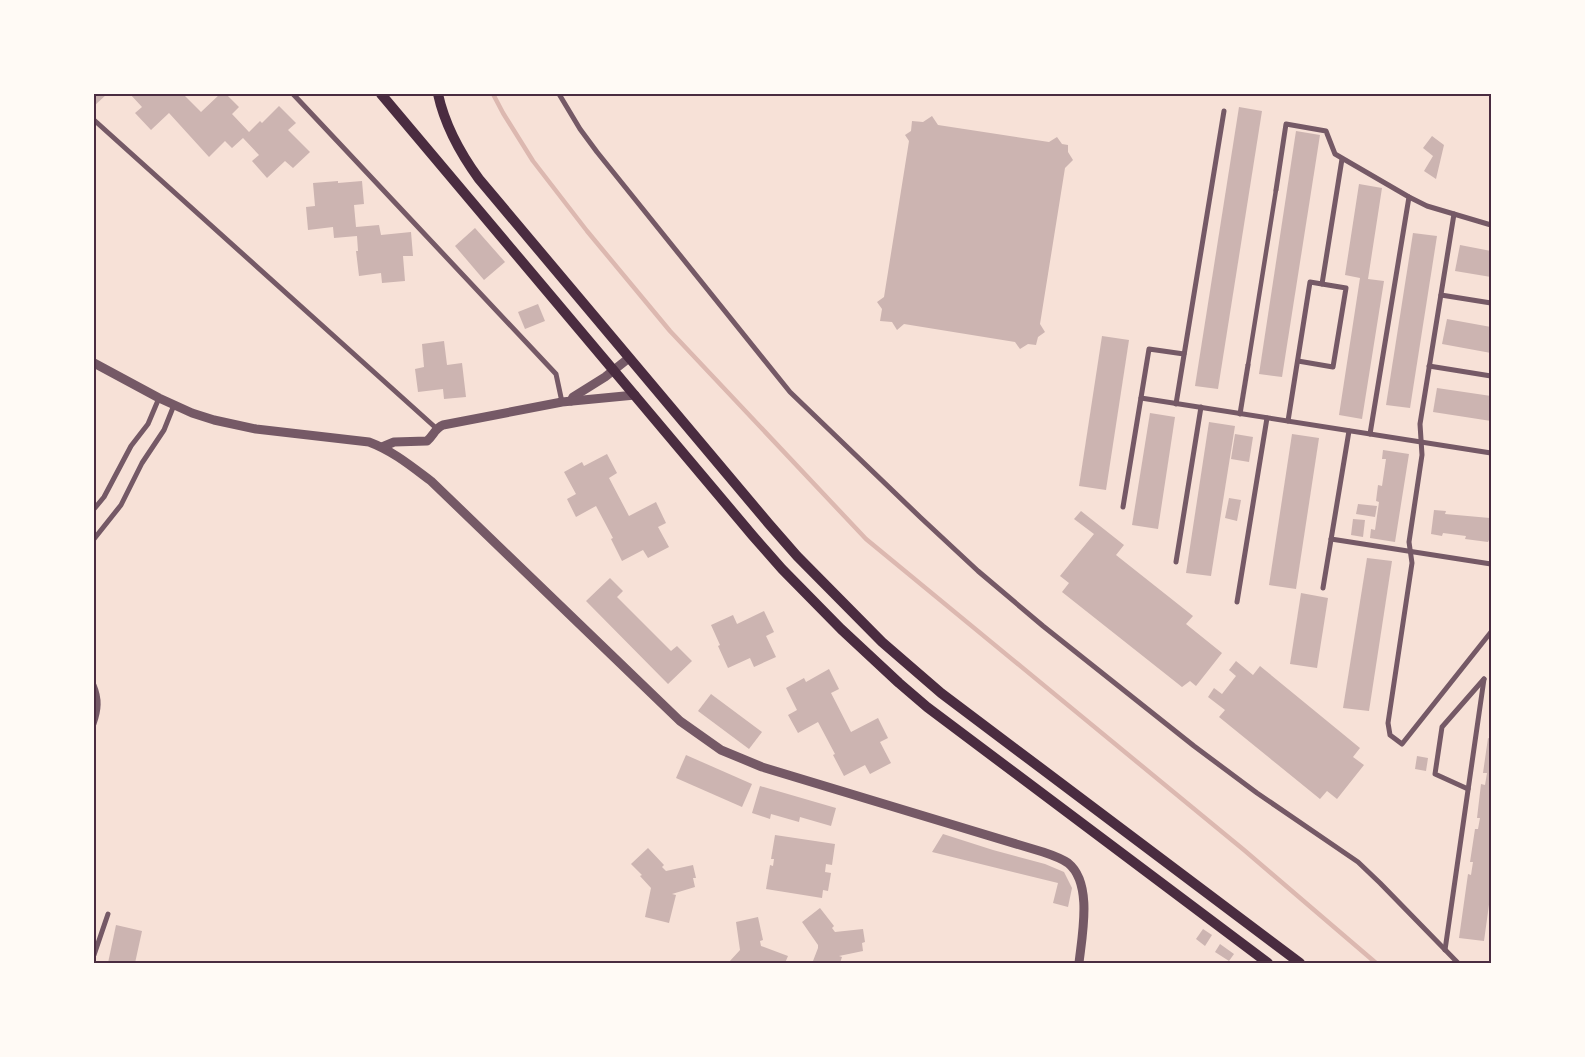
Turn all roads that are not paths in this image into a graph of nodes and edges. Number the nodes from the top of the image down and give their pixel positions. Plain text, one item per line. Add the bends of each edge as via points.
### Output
1 (294, 94) edge
2 (381, 94) edge
3 (438, 94) edge
4 (559, 94) edge
5 (1224, 111) dead end
6 (94, 120) edge
7 (1342, 159) junction
8 (1276, 190) joint
9 (1409, 197) junction
10 (1454, 214) junction
11 (1491, 225) edge
12 (1322, 284) junction
13 (1440, 295) junction
14 (1491, 303) edge
15 (1184, 354) junction
16 (629, 358) junction
17 (1298, 361) junction
18 (94, 362) edge
19 (1248, 365) joint
20 (1429, 366) junction
21 (614, 370) junction
22 (1491, 376) edge
23 (635, 395) junction
24 (159, 398) junction
25 (1141, 398) junction
26 (566, 401) junction
27 (1176, 404) junction
28 (174, 405) junction
29 (1201, 408) junction
30 (1240, 414) junction
31 (1267, 418) junction
32 (1288, 421) junction
33 (436, 428) junction
34 (1349, 431) junction
35 (1370, 434) junction
36 (1421, 442) junction
37 (382, 447) junction
38 (1491, 453) edge
39 (1123, 507) dead end
40 (94, 510) edge
41 (94, 539) edge
42 (1331, 539) junction
43 (1410, 551) junction
44 (1176, 562) dead end
45 (1491, 564) edge
46 (1323, 588) dead end
47 (1237, 602) dead end
48 (1491, 632) edge
49 (94, 686) edge
50 (94, 724) edge
51 (1468, 789) junction
52 (108, 914) dead end
53 (1445, 950) junction
54 (94, 955) edge
55 (1079, 963) edge
56 (1268, 963) edge
57 (1300, 963) edge
58 (1458, 963) edge

1 - 26 street via 556,374
2 - 21 main road
3 - 16 main road via 448,127 468,164
4 - 53 street via 597,152 785,385 870,468 978,571 1043,626 1249,788 1358,862
5 - 15 street
6 - 33 street
7 - 8 street via 1334,154 1326,131 1286,124
7 - 9 street
7 - 12 street
8 - 19 street
9 - 10 street
9 - 35 street
10 - 11 street
10 - 13 street
12 - 17 street via 1310,282
12 - 17 street via 1346,288 1333,367
13 - 14 street
13 - 20 street
15 - 25 street via 1149,349
15 - 27 street
16 - 21 street
16 - 57 main road via 797,556 882,642 949,698
17 - 32 street
18 - 24 street
19 - 30 street
20 - 22 street
20 - 36 street via 1420,424
21 - 23 main road
21 - 26 street
23 - 26 street
23 - 56 main road via 752,536 880,667 927,707
24 - 28 street
24 - 40 street via 148,424 131,446
25 - 27 street
25 - 39 street
26 - 33 street
27 - 29 street
28 - 37 street via 233,425 369,442
28 - 41 street via 164,430 142,463 121,505
29 - 30 street
29 - 44 street
30 - 31 street
31 - 32 street
31 - 47 street
32 - 34 street
33 - 37 street via 427,441 394,442
34 - 35 street
34 - 42 street
35 - 36 street
36 - 38 street
36 - 43 street
37 - 55 street via 431,481 669,711 722,750 762,767 1043,852 1068,863 1081,882 1083,894
42 - 43 street
42 - 46 street
43 - 45 street
43 - 48 street via 1412,564 1388,723 1390,735 1402,744
49 - 50 street via 99,704
51 - 51 street via 1484,679 1442,727 1435,774
51 - 53 street
52 - 54 street
53 - 58 street

